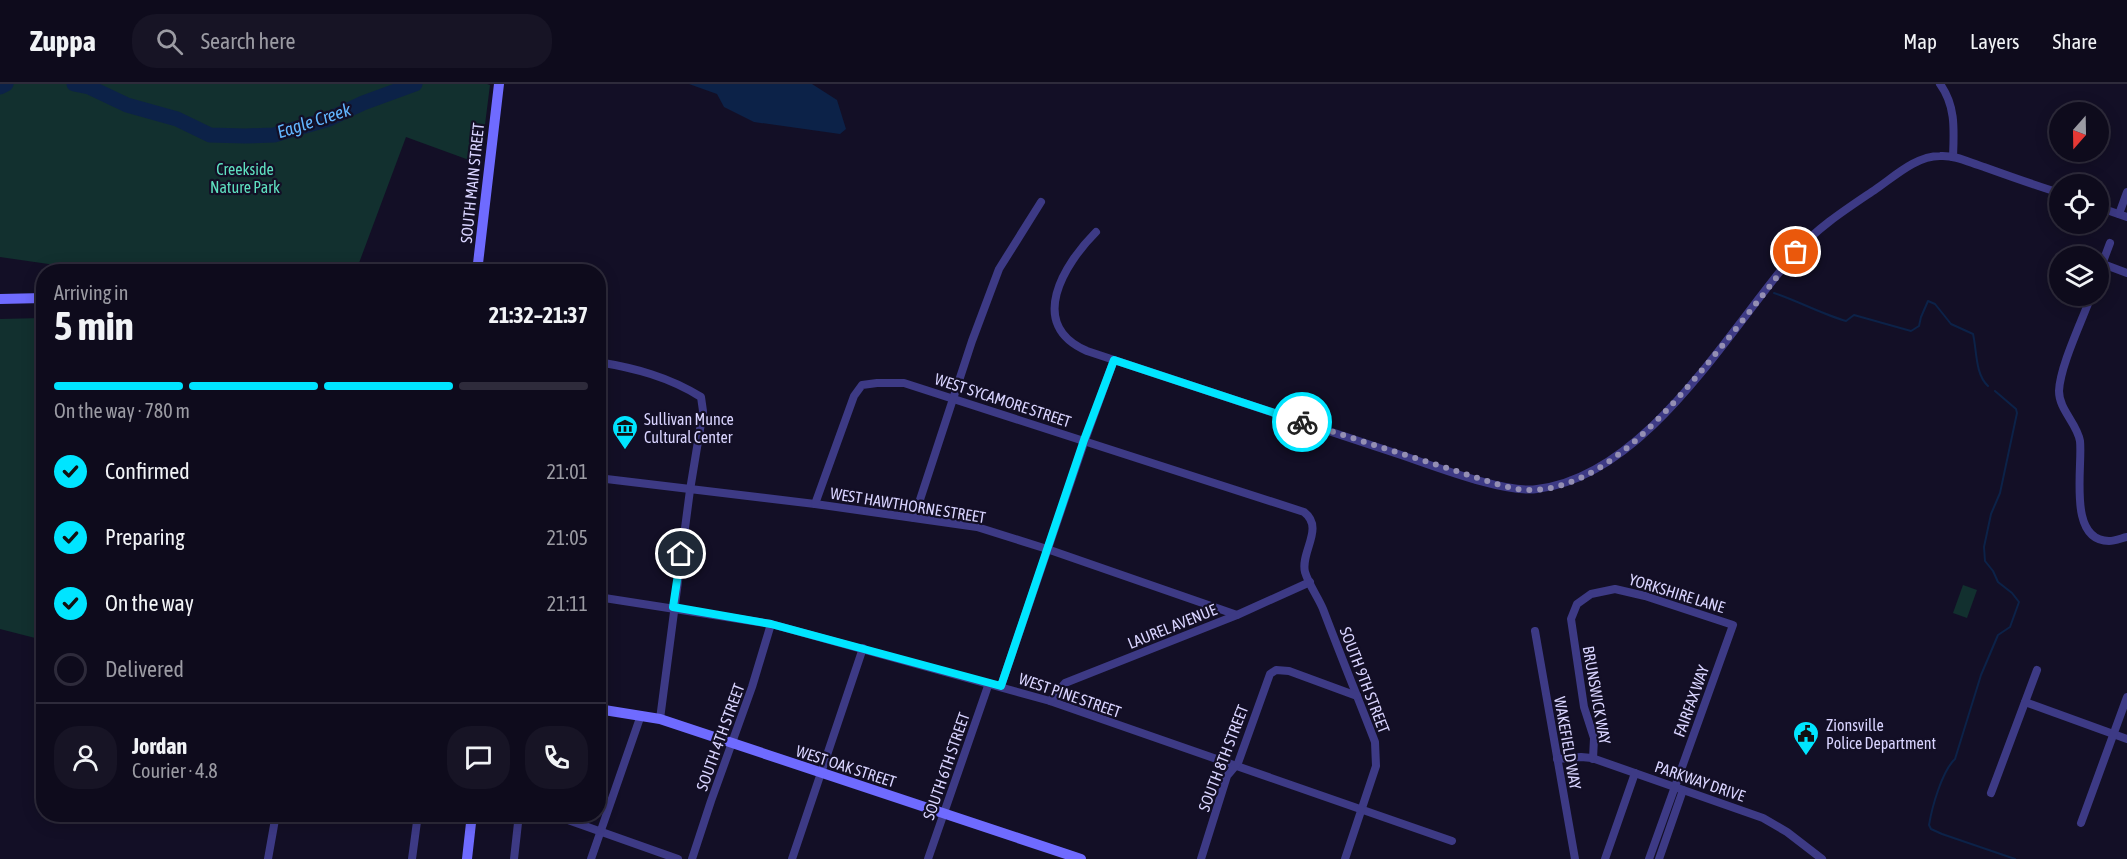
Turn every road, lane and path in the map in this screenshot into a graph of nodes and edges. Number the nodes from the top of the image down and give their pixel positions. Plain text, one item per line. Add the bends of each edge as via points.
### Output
1 (499, 84) edge
2 (1940, 84) edge
3 (1953, 157) junction
4 (2049, 189) edge
5 (2127, 192) edge
6 (1041, 202) dead end
7 (2123, 215) edge
8 (1096, 232) dead end
9 (2110, 243) dead end
10 (2109, 246) edge
11 (478, 264) edge
12 (2109, 266) edge
13 (2127, 273) edge
14 (36, 298) edge
15 (0, 299) edge
16 (2087, 306) edge
17 (1114, 360) junction
18 (606, 363) edge
19 (953, 398) junction
20 (1084, 440) junction
21 (606, 479) edge
22 (690, 490) junction
23 (815, 504) junction
24 (914, 518) junction
25 (2127, 537) edge
26 (1047, 549) junction
27 (1310, 582) junction
28 (606, 598) edge
29 (673, 607) junction
30 (1236, 615) junction
31 (771, 624) junction
32 (1733, 625) joint
33 (1535, 631) dead end
34 (1573, 635) joint
35 (863, 648) junction
36 (2037, 670) dead end
37 (989, 683) junction
38 (1001, 686) junction
39 (1357, 696) junction
40 (2127, 697) edge
41 (1050, 701) junction
42 (2025, 702) junction
43 (606, 710) edge
44 (640, 715) junction
45 (660, 719) junction
46 (2113, 734) junction
47 (2127, 740) edge
48 (731, 743) junction
49 (1557, 759) junction
50 (1593, 759) junction
51 (1235, 767) junction
52 (821, 773) junction
53 (1635, 773) junction
54 (1679, 788) junction
55 (1991, 793) dead end
56 (1361, 810) junction
57 (944, 813) junction
58 (606, 814) edge
59 (275, 822) edge
60 (417, 822) edge
61 (471, 822) edge
62 (518, 822) edge
63 (573, 822) edge
64 (603, 822) edge
65 (2081, 823) dead end
66 (600, 832) junction
67 (1452, 841) dead end
68 (1818, 858) edge
69 (268, 859) edge
70 (412, 859) edge
71 (467, 859) edge
72 (514, 859) edge
73 (591, 859) edge
74 (678, 859) edge
75 (692, 859) edge
76 (792, 859) edge
77 (928, 859) edge
78 (1081, 859) edge
79 (1201, 859) edge
80 (1345, 859) edge
81 (1575, 859) edge
82 (1605, 859) edge
83 (1649, 859) edge
84 (1659, 859) edge

1 - 11 main road, SOUTH MAIN STREET
2 - 3 street via 1952,106
3 - 4 street
3 - 17 street via 1931,157 1906,168 1830,221 1796,252 1652,426 1609,461 1579,478 1547,488 1526,490 1492,483
5 - 7 street
6 - 19 street via 999,269
8 - 17 street via 1079,249 1058,288 1054,319 1067,341
9 - 10 street
12 - 13 street
14 - 15 main road
16 - 25 street via 2061,377 2059,394 2080,442 2080,514 2088,530 2097,537 2109,542
17 - 20 street
18 - 22 street via 634,368 701,397 703,411
19 - 20 street, WEST SYCAMORE STREET
19 - 23 street, WEST SYCAMORE STREET via 904,383 862,385 854,396
19 - 24 street
20 - 26 street
20 - 27 street, WEST SYCAMORE STREET via 1304,512 1313,524 1305,566
21 - 22 street, WEST HAWTHORNE STREET
22 - 23 street, WEST HAWTHORNE STREET
22 - 29 street
23 - 24 street, WEST HAWTHORNE STREET
24 - 26 street, WEST HAWTHORNE STREET via 977,526
26 - 30 street, WEST HAWTHORNE STREET
26 - 38 street
27 - 30 street, LAUREL AVENUE
27 - 39 street, SOUTH 9TH STREET
28 - 29 street, WEST PINE STREET
29 - 31 street, WEST PINE STREET
29 - 45 street
30 - 41 street, LAUREL AVENUE via 1065,684
31 - 35 street, WEST PINE STREET
31 - 48 street, SOUTH 4TH STREET
32 - 34 street, YORKSHIRE LANE via 1615,589 1591,594 1577,604 1571,619
32 - 54 street, FAIRFAX WAY
33 - 49 street, WAKEFIELD WAY
34 - 50 street, BRUNSWICK WAY via 1584,707 1594,738
35 - 37 street, WEST PINE STREET
35 - 52 street
36 - 42 street
37 - 38 street, WEST PINE STREET
37 - 57 street, SOUTH 6TH STREET
38 - 41 street, WEST PINE STREET
39 - 51 street, SOUTH 8TH STREET via 1289,671 1276,670 1265,682
39 - 56 street, SOUTH 9TH STREET via 1375,742 1376,756
40 - 46 street
41 - 51 street, WEST PINE STREET
42 - 46 street
42 - 55 street
43 - 44 main road, WEST OAK STREET
44 - 45 main road, WEST OAK STREET
44 - 58 street
45 - 48 main road, WEST OAK STREET
46 - 47 street
46 - 65 street
48 - 52 main road, WEST OAK STREET
48 - 75 street, SOUTH 4TH STREET
49 - 50 street, PARKWAY DRIVE
49 - 81 street, WAKEFIELD WAY
50 - 53 street, PARKWAY DRIVE
51 - 56 street, WEST PINE STREET
51 - 79 street, SOUTH 8TH STREET via 1227,776
52 - 57 main road, WEST OAK STREET
52 - 76 street
53 - 54 street, PARKWAY DRIVE
53 - 82 street
54 - 68 street, PARKWAY DRIVE via 1763,818 1787,831
54 - 83 street
54 - 84 street
56 - 67 street, WEST PINE STREET
56 - 80 street, SOUTH 9TH STREET
57 - 77 street, SOUTH 6TH STREET
57 - 78 main road, WEST OAK STREET
59 - 69 street
60 - 70 street
61 - 71 main road
62 - 72 street
63 - 66 street
64 - 66 street
66 - 73 street
66 - 74 street

